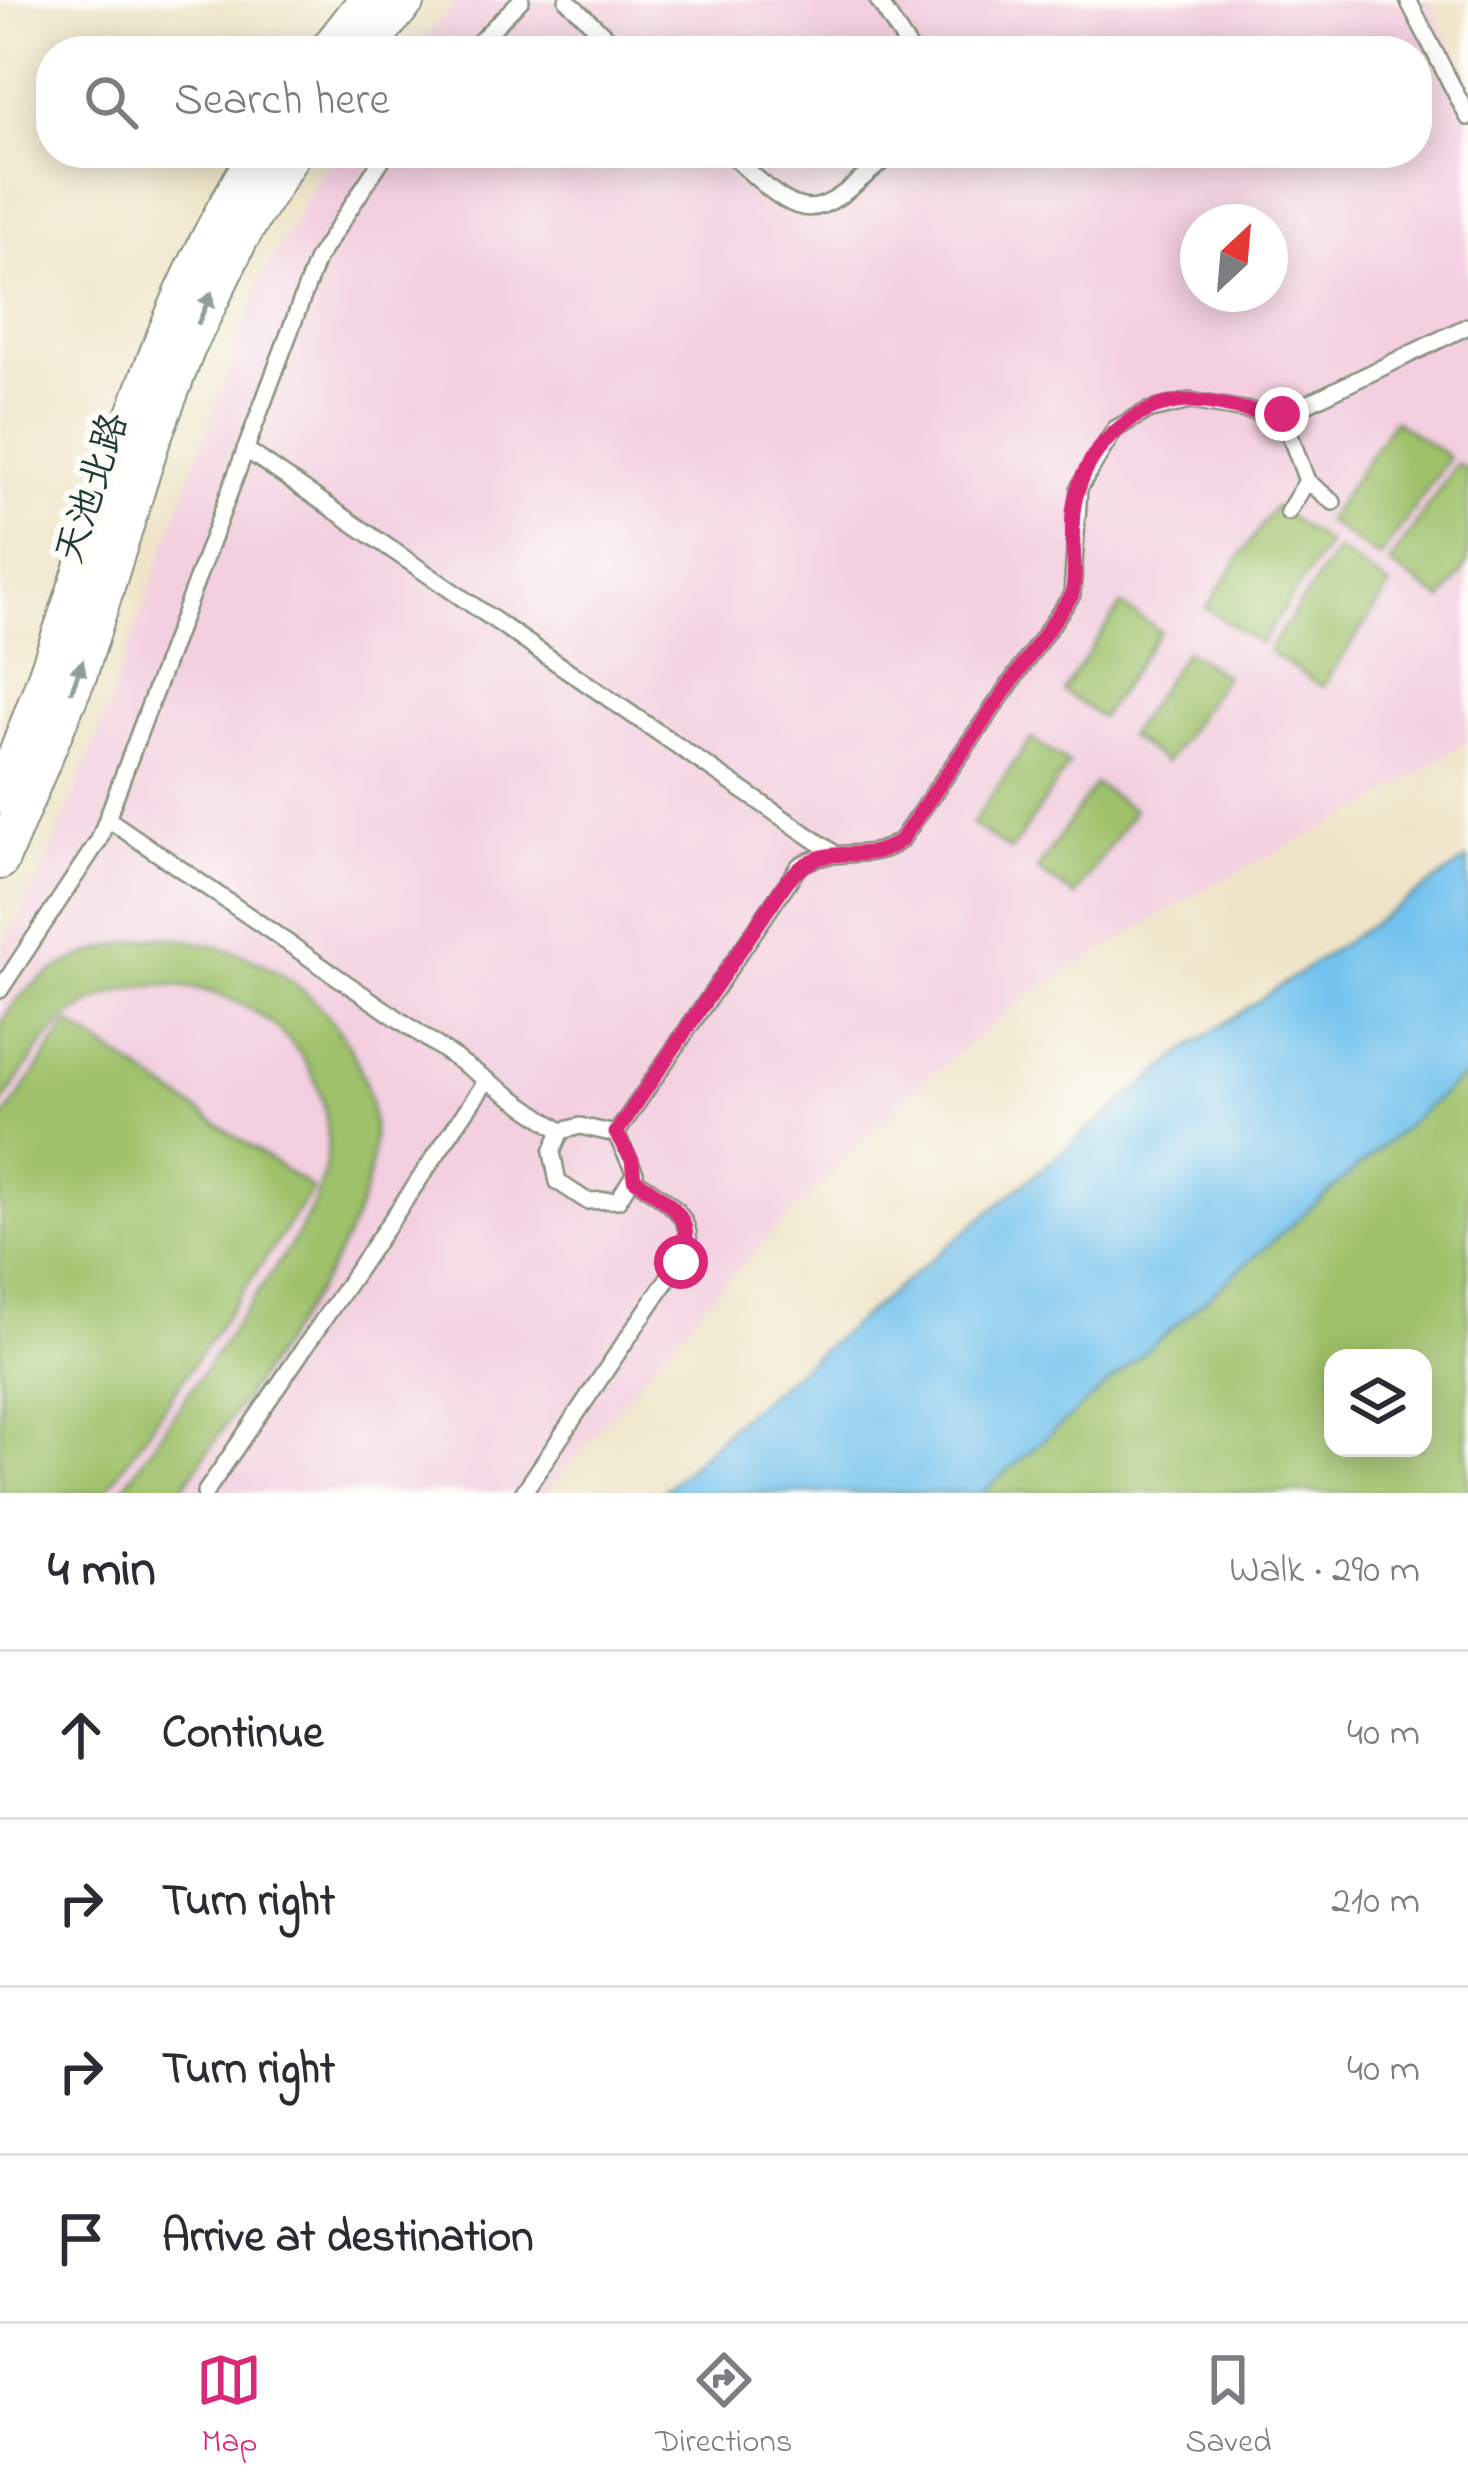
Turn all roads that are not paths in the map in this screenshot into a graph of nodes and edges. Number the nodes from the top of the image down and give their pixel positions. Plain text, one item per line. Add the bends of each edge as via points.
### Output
1 (367, 0) edge
2 (406, 0) edge
3 (521, 0) edge
4 (567, 0) edge
5 (878, 0) edge
6 (1408, 0) edge
7 (339, 36) edge
8 (376, 36) edge
9 (485, 36) edge
10 (605, 36) edge
11 (901, 36) edge
12 (1426, 36) edge
13 (1432, 47) edge
14 (1468, 118) edge
15 (249, 168) edge
16 (283, 168) edge
17 (376, 168) edge
18 (746, 168) edge
19 (875, 168) edge
20 (1468, 326) edge
21 (1282, 414) junction
22 (245, 449) junction
23 (1306, 481) junction
24 (1333, 502) dead end
25 (1288, 512) dead end
26 (0, 796) edge
27 (108, 819) junction
28 (832, 851) junction
29 (0, 861) edge
30 (0, 990) edge
31 (485, 1083) junction
32 (561, 1131) junction
33 (616, 1133) junction
34 (634, 1179) junction
35 (205, 1493) edge
36 (523, 1493) edge

1 - 7 street
2 - 8 street
3 - 9 lane
4 - 10 lane
5 - 11 lane
6 - 12 lane
13 - 14 lane
15 - 26 street, 天池北路 via 202,248 134,405 56,654
29 -> 16 street, 天池北路 via 79,673 186,350
17 - 22 lane via 317,259
18 - 19 lane via 787,204 815,210
20 - 21 lane
21 - 23 lane
21 - 28 lane via 1190,401 1115,429 1078,488 1072,595 901,840 867,854
22 - 27 lane
22 - 28 lane
23 - 24 lane
23 - 25 lane
27 - 30 lane
27 - 31 lane
28 - 33 lane via 787,881
31 - 32 lane
31 - 35 lane
32 - 33 lane
32 - 34 lane via 554,1172 576,1198 618,1200
33 - 34 lane
34 - 36 lane via 682,1217 686,1250

